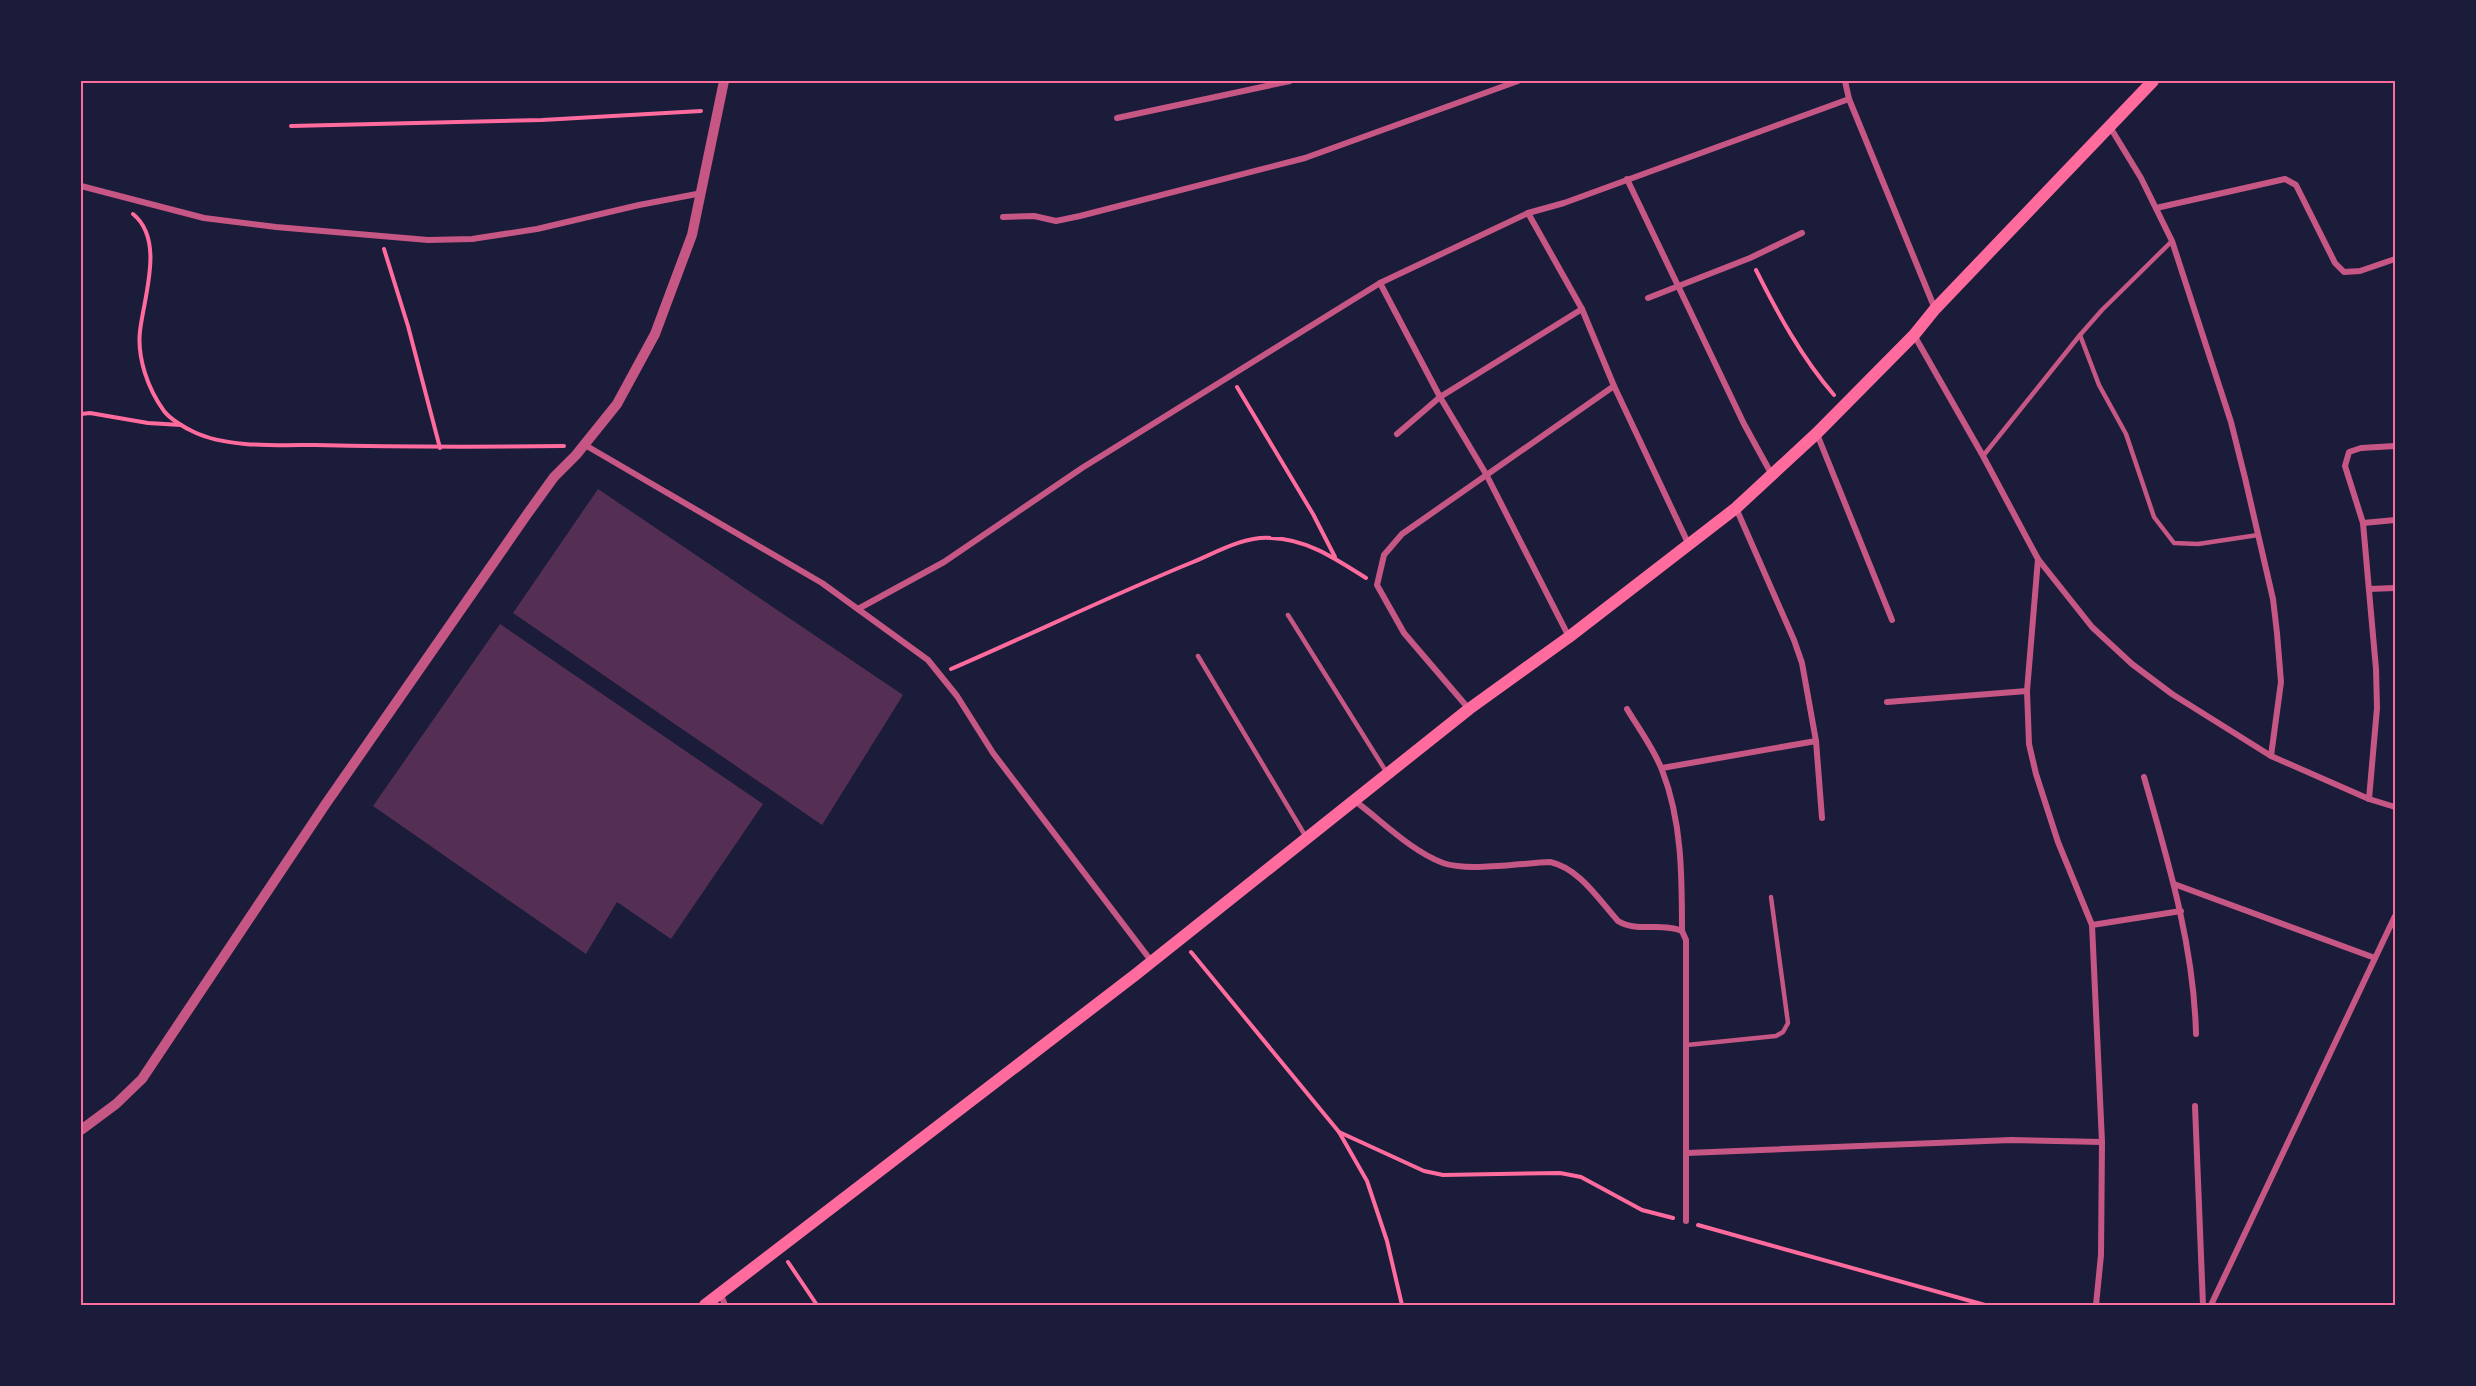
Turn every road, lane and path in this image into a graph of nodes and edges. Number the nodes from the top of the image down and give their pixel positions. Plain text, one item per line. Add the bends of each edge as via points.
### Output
1 (724, 81) edge
2 (1290, 81) edge
3 (1518, 81) edge
4 (1845, 81) edge
5 (2153, 81) edge
6 (1849, 99) junction
7 (718, 110) junction
8 (1117, 118) dead end
9 (291, 126) dead end
10 (2109, 126) junction
11 (1627, 179) junction
12 (81, 186) edge
13 (702, 193) junction
14 (2156, 208) junction
15 (130, 212) dead end
16 (1528, 213) junction
17 (1004, 217) dead end
18 (1802, 233) dead end
19 (380, 236) junction
20 (2172, 241) junction
21 (1750, 258) junction
22 (2395, 259) edge
23 (1380, 283) junction
24 (1679, 285) junction
25 (1648, 298) dead end
26 (1582, 309) junction
27 (1935, 309) junction
28 (1914, 335) junction
29 (2080, 335) junction
30 (1231, 376) junction
31 (1614, 386) junction
32 (1440, 397) junction
33 (1843, 406) junction
34 (81, 414) edge
35 (184, 425) junction
36 (1817, 433) junction
37 (1397, 434) dead end
38 (585, 445) junction
39 (2395, 446) edge
40 (440, 448) junction
41 (1983, 456) junction
42 (1486, 474) junction
43 (1773, 476) junction
44 (1736, 508) junction
45 (2395, 520) edge
46 (2363, 523) junction
47 (2258, 535) junction
48 (1688, 543) junction
49 (1335, 559) junction
50 (2038, 559) junction
51 (1377, 585) junction
52 (2395, 588) edge
53 (2369, 589) junction
54 (858, 609) junction
55 (1288, 615) dead end
56 (1892, 620) dead end
57 (1569, 637) junction
58 (1198, 656) dead end
59 (940, 674) junction
60 (2027, 692) junction
61 (1887, 702) dead end
62 (1469, 709) junction
63 (1627, 709) dead end
64 (1816, 741) junction
65 (2271, 756) junction
66 (1662, 768) junction
67 (1388, 774) junction
68 (2144, 777) dead end
69 (2369, 799) junction
70 (1355, 801) junction
71 (2395, 807) edge
72 (1822, 818) dead end
73 (1307, 839) junction
74 (2174, 885) junction
75 (1771, 897) dead end
76 (2181, 911) junction
77 (2395, 916) edge
78 (2092, 925) junction
79 (1682, 931) junction
80 (1181, 939) junction
81 (2375, 958) junction
82 (1152, 962) junction
83 (2196, 1034) dead end
84 (1687, 1045) junction
85 (2195, 1106) dead end
86 (81, 1130) edge
87 (1339, 1132) junction
88 (2102, 1142) junction
89 (1687, 1153) junction
90 (1686, 1221) junction
91 (779, 1249) junction
92 (723, 1300) edge
93 (705, 1305) edge
94 (817, 1305) edge
95 (1402, 1305) edge
96 (1985, 1305) edge
97 (2097, 1305) edge
98 (2203, 1305) edge
99 (2211, 1305) edge

1 - 7 street
2 - 8 street
3 - 17 street via 1305,158 1072,218 1056,221 1035,216
4 - 6 street
5 - 10 main road
6 - 11 street
6 - 27 street
7 - 9 path via 542,120
7 - 13 street
10 - 14 street
10 - 27 main road
11 - 16 street
11 - 24 street
12 - 19 street via 204,218
13 - 19 street via 537,229 471,239
13 - 38 street via 692,236 655,334 617,404
14 - 20 street
14 - 22 street via 2285,179 2296,185 2335,263 2344,272
15 - 35 path via 147,235 150,255 139,341 143,368 166,414
16 - 23 street
16 - 26 street
18 - 21 street
19 - 40 path
20 - 29 lane
20 - 47 street via 2231,422
21 - 24 street
21 - 33 path via 1774,308 1816,374
23 - 30 street
23 - 32 street
24 - 25 street
24 - 43 street via 1744,424
26 - 31 street
26 - 32 street
27 - 28 main road
28 - 33 main road
28 - 41 street
29 - 41 lane
29 - 47 lane via 2099,385 2126,434 2154,517 2174,543 2198,544
30 - 49 path
30 - 54 street via 1082,468 944,562
31 - 42 street
31 - 48 street
32 - 37 street
32 - 42 street
33 - 36 main road
34 - 35 path
35 - 40 path via 217,440 258,444
36 - 43 main road
36 - 56 street
38 - 40 path
38 - 54 street via 822,583
38 - 86 street via 554,477 528,513 325,805 142,1079
39 - 46 street via 2349,452 2345,466
41 - 50 street
42 - 51 street via 1402,534 1384,555
42 - 57 street
43 - 44 main road
44 - 48 main road
44 - 64 street via 1797,647
45 - 46 street
46 - 53 street
47 - 65 street via 2273,599 2281,682
48 - 57 main road
49 - 51 path
49 - 59 path via 1315,547 1290,541 1270,537 1249,540 1149,580
50 - 60 street
50 - 65 street via 2092,627 2132,664
51 - 62 street via 1404,633
52 - 53 street
53 - 69 street via 2377,708
54 - 59 street via 928,660
55 - 67 lane
57 - 62 main road
58 - 73 lane
59 - 82 street via 993,753
60 - 61 street
60 - 78 street via 2029,744 2036,774 2058,842
62 - 67 main road
63 - 66 street
64 - 66 street
64 - 72 street
65 - 69 street
66 - 79 street via 1676,812
67 - 70 main road
68 - 74 street
69 - 71 street
70 - 73 main road
70 - 79 street via 1414,847 1443,863 1562,864 1625,926 1671,926
73 - 80 main road
74 - 76 street
74 - 81 street
75 - 84 lane via 1788,1023 1783,1032 1776,1036
76 - 78 street
76 - 83 street
77 - 81 street
78 - 88 street
79 - 84 street via 1686,939
80 - 82 main road
80 - 87 path
81 - 99 street
82 - 91 main road
84 - 89 street
85 - 98 street
87 - 90 path via 1424,1171 1443,1175 1560,1173 1581,1177 1642,1210
87 - 95 path via 1367,1181 1387,1240
88 - 89 street via 2011,1140
88 - 97 street
89 - 90 street
90 - 96 path
91 - 92 main road
91 - 94 path
92 - 93 main road

